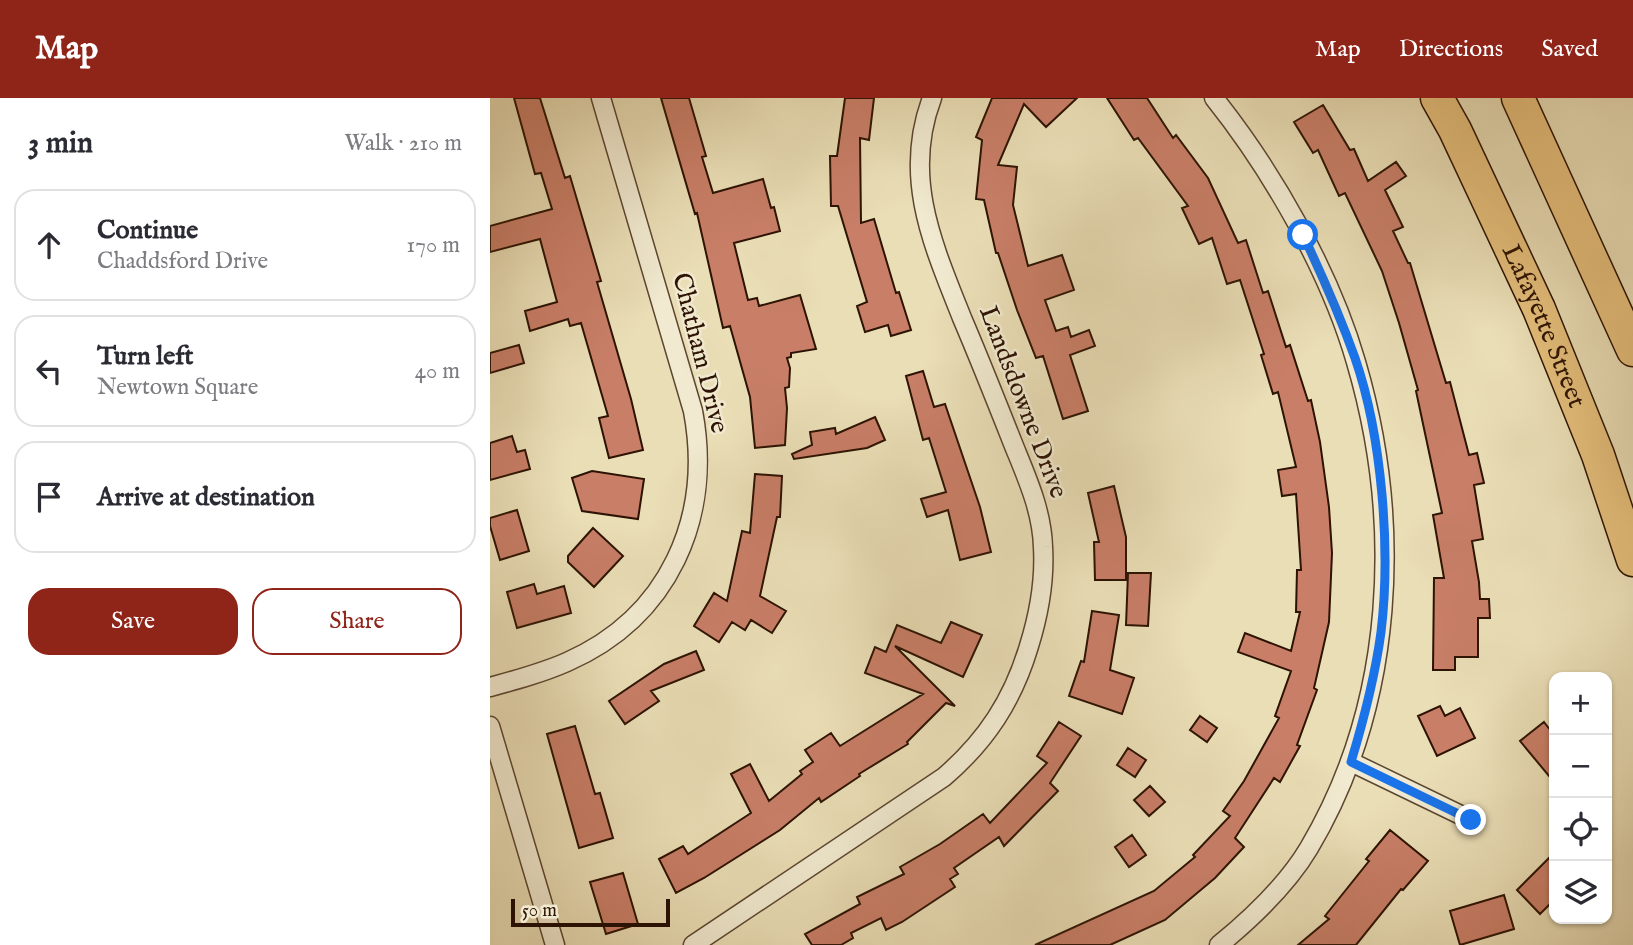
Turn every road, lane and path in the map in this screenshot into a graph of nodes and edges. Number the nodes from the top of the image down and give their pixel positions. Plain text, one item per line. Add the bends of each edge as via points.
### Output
1 (601, 98) edge
2 (932, 98) edge
3 (1214, 98) edge
4 (1437, 98) edge
5 (1518, 98) edge
6 (1633, 350) edge
7 (1633, 560) edge
8 (490, 687) edge
9 (490, 726) edge
10 (1351, 762) junction
11 (1471, 820) dead end
12 (555, 945) edge
13 (692, 945) edge
14 (1219, 945) edge

1 - 8 street, Chatham Drive via 692,411 698,486 673,564 657,593 632,621 568,662
2 - 13 street, Landsdowne Drive via 919,166 923,208 939,260 1034,497 1044,546 1037,620 1020,679 988,733 964,760
3 - 10 street via 1269,176 1303,235 1355,360 1370,415 1381,498 1384,587 1374,678
4 - 7 highway, Lafayette Street via 1539,309 1598,455
5 - 6 highway
9 - 12 street
10 - 11 street
10 - 14 street via 1294,869

